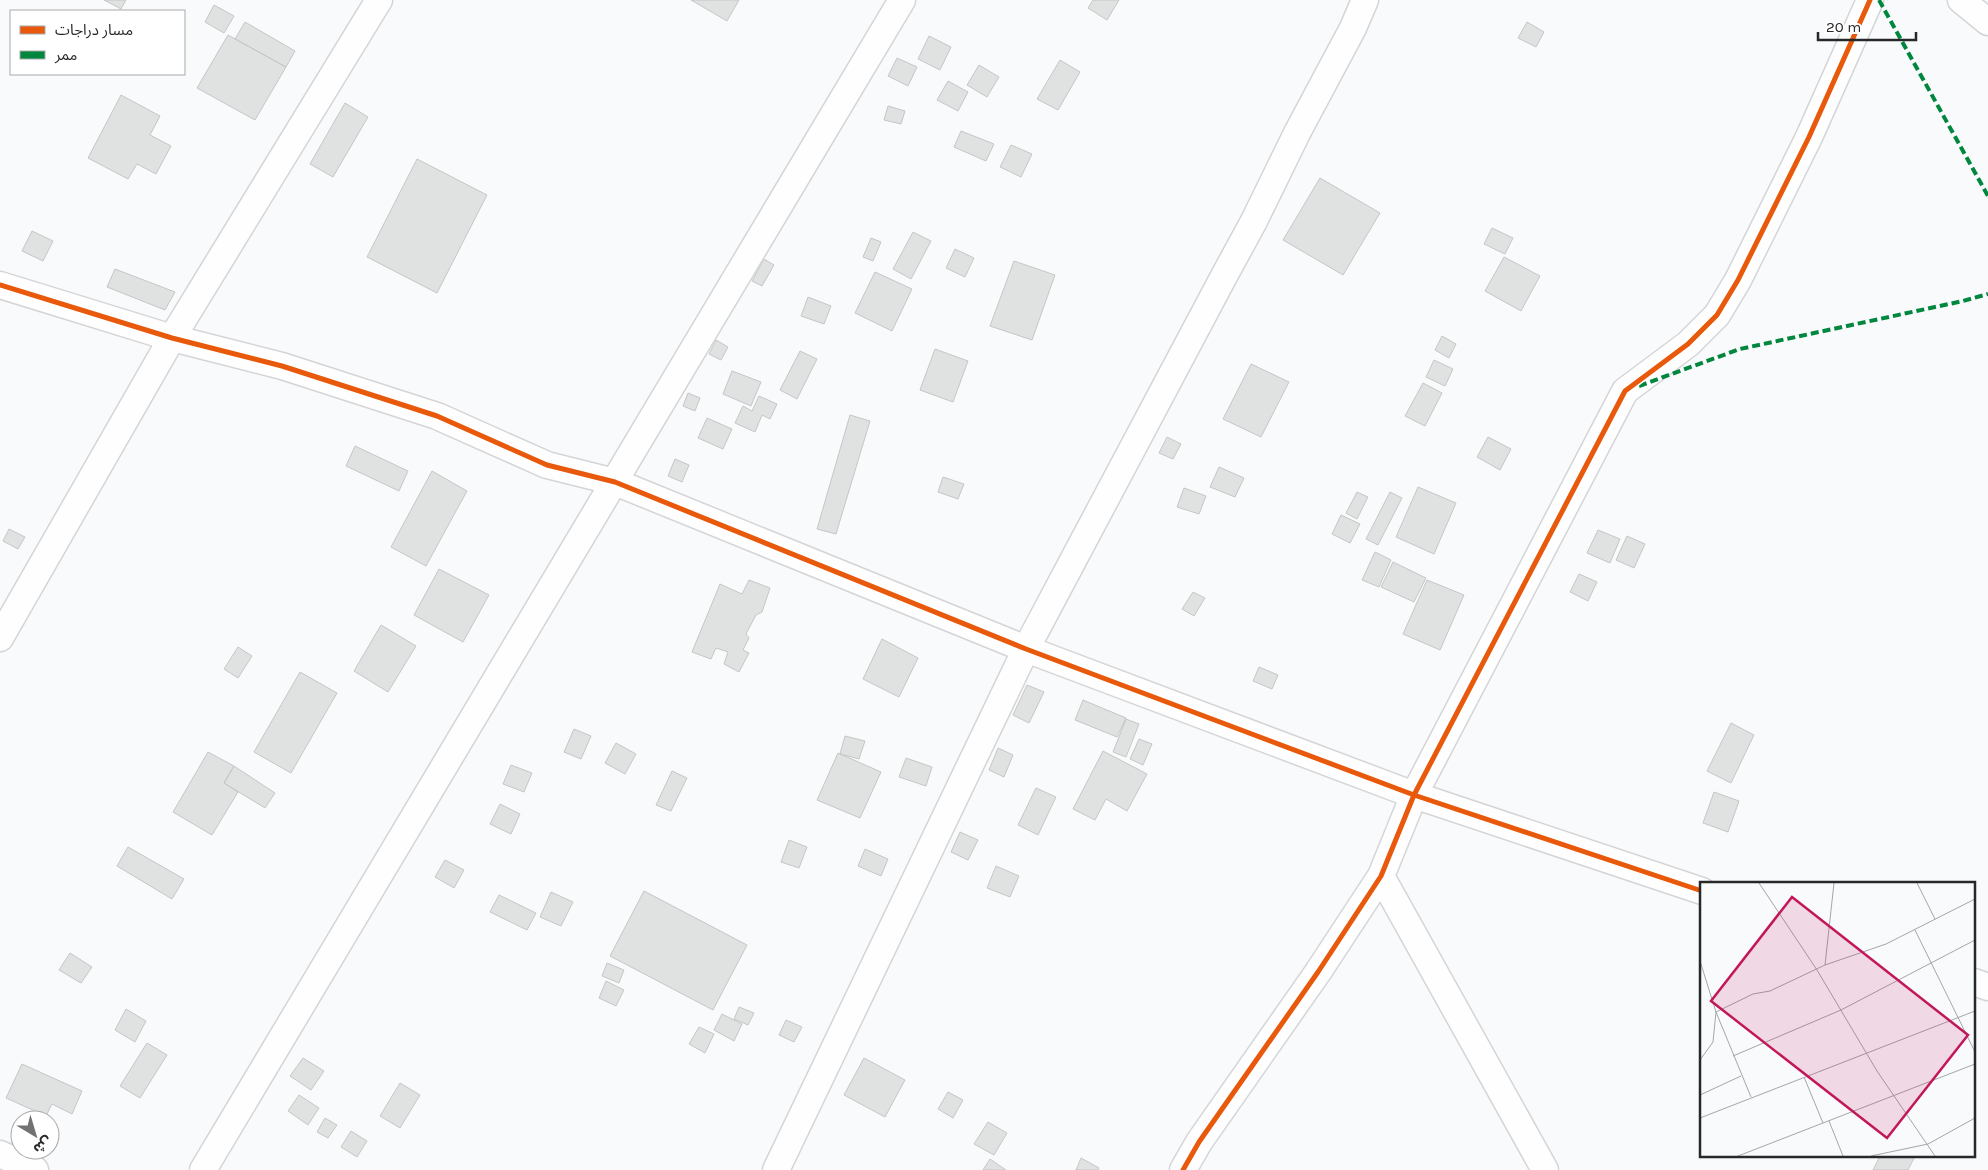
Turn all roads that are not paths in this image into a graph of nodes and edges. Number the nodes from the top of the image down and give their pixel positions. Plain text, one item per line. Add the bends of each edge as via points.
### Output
1 (379, 0) edge
2 (902, 0) edge
3 (1364, 0) edge
4 (1870, 0) edge
5 (1961, 0) edge
6 (1988, 22) edge
7 (0, 285) edge
8 (172, 338) junction
9 (615, 482) junction
10 (0, 638) edge
11 (1026, 649) junction
12 (1414, 794) junction
13 (1381, 876) junction
14 (1700, 890) edge
15 (1976, 983) edge
16 (1988, 987) edge
17 (0, 1154) edge
18 (35, 1170) edge
19 (203, 1170) edge
20 (776, 1170) edge
21 (1183, 1170) edge
22 (1545, 1170) edge

1 - 8 street
2 - 9 street
3 - 11 street via 1353,28 1254,221
4 - 12 street via 1738,280 1717,315 1688,344 1625,391
5 - 6 street
7 - 8 street
8 - 9 street via 282,366 437,416 547,465
8 - 10 street
9 - 11 street
9 - 19 street
11 - 12 street
11 - 20 street
12 - 13 street
12 - 14 street
13 - 21 street
13 - 22 street
15 - 16 street
17 - 18 street

